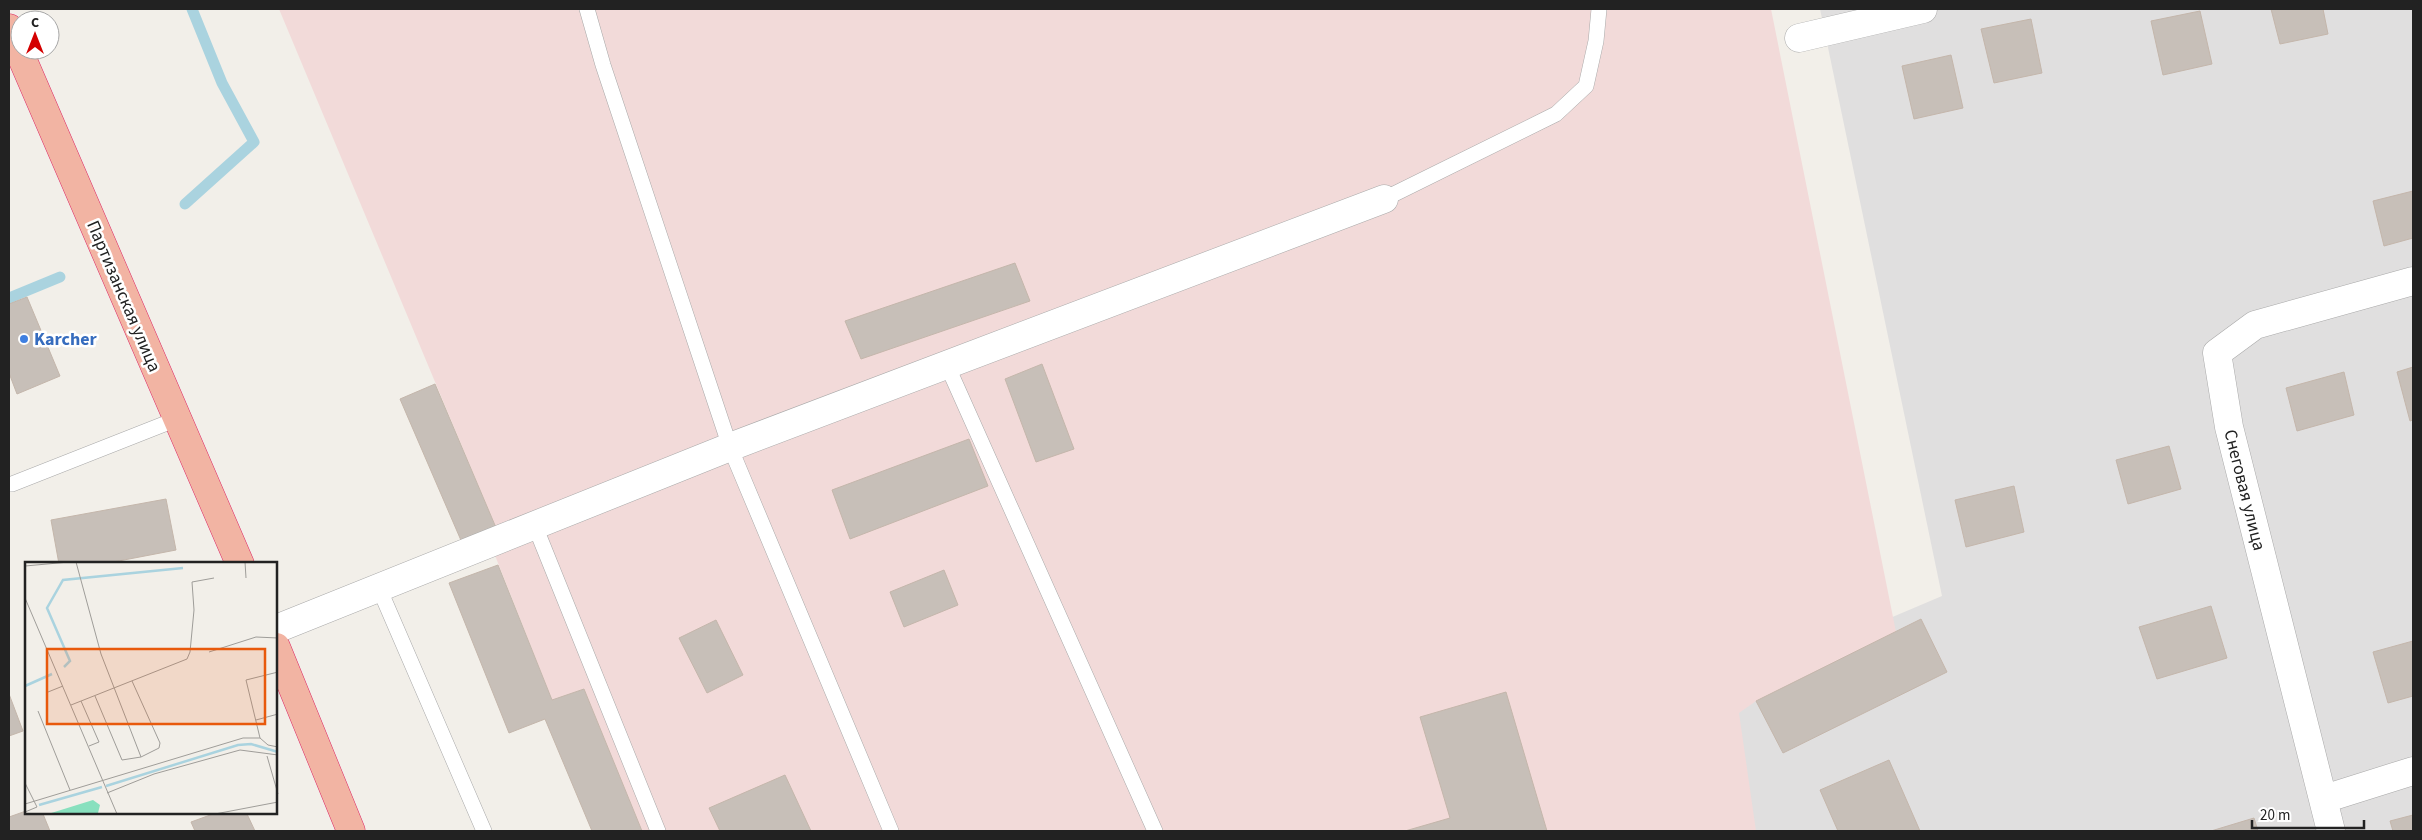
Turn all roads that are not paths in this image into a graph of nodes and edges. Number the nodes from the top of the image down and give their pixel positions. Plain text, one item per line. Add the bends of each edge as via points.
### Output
1 (587, 9) edge
2 (1599, 9) edge
3 (1923, 9) edge
4 (9, 28) edge
5 (1799, 38) dead end
6 (1384, 199) joint
7 (2413, 281) edge
8 (947, 365) junction
9 (177, 419) junction
10 (730, 447) junction
11 (12, 484) dead end
12 (536, 526) junction
13 (239, 562) edge
14 (379, 588) junction
15 (278, 628) edge
16 (278, 652) edge
17 (2413, 771) edge
18 (2324, 799) junction
19 (351, 831) edge
20 (484, 831) edge
21 (658, 831) edge
22 (891, 831) edge
23 (1155, 831) edge
24 (2331, 831) edge

1 - 10 lane
2 - 6 lane via 1586,86 1556,114
3 - 5 street
4 - 9 highway, Партизанская улица
6 - 8 street
7 - 18 street, Снеговая улица via 2255,325 2217,353 2229,427
8 - 10 street
8 - 23 lane
9 - 11 lane
9 - 13 highway, Партизанская улица
10 - 12 street
10 - 22 lane
12 - 14 street
12 - 21 lane
14 - 15 street
14 - 20 lane
16 - 19 highway
17 - 18 street
18 - 24 street, Снеговая улица

